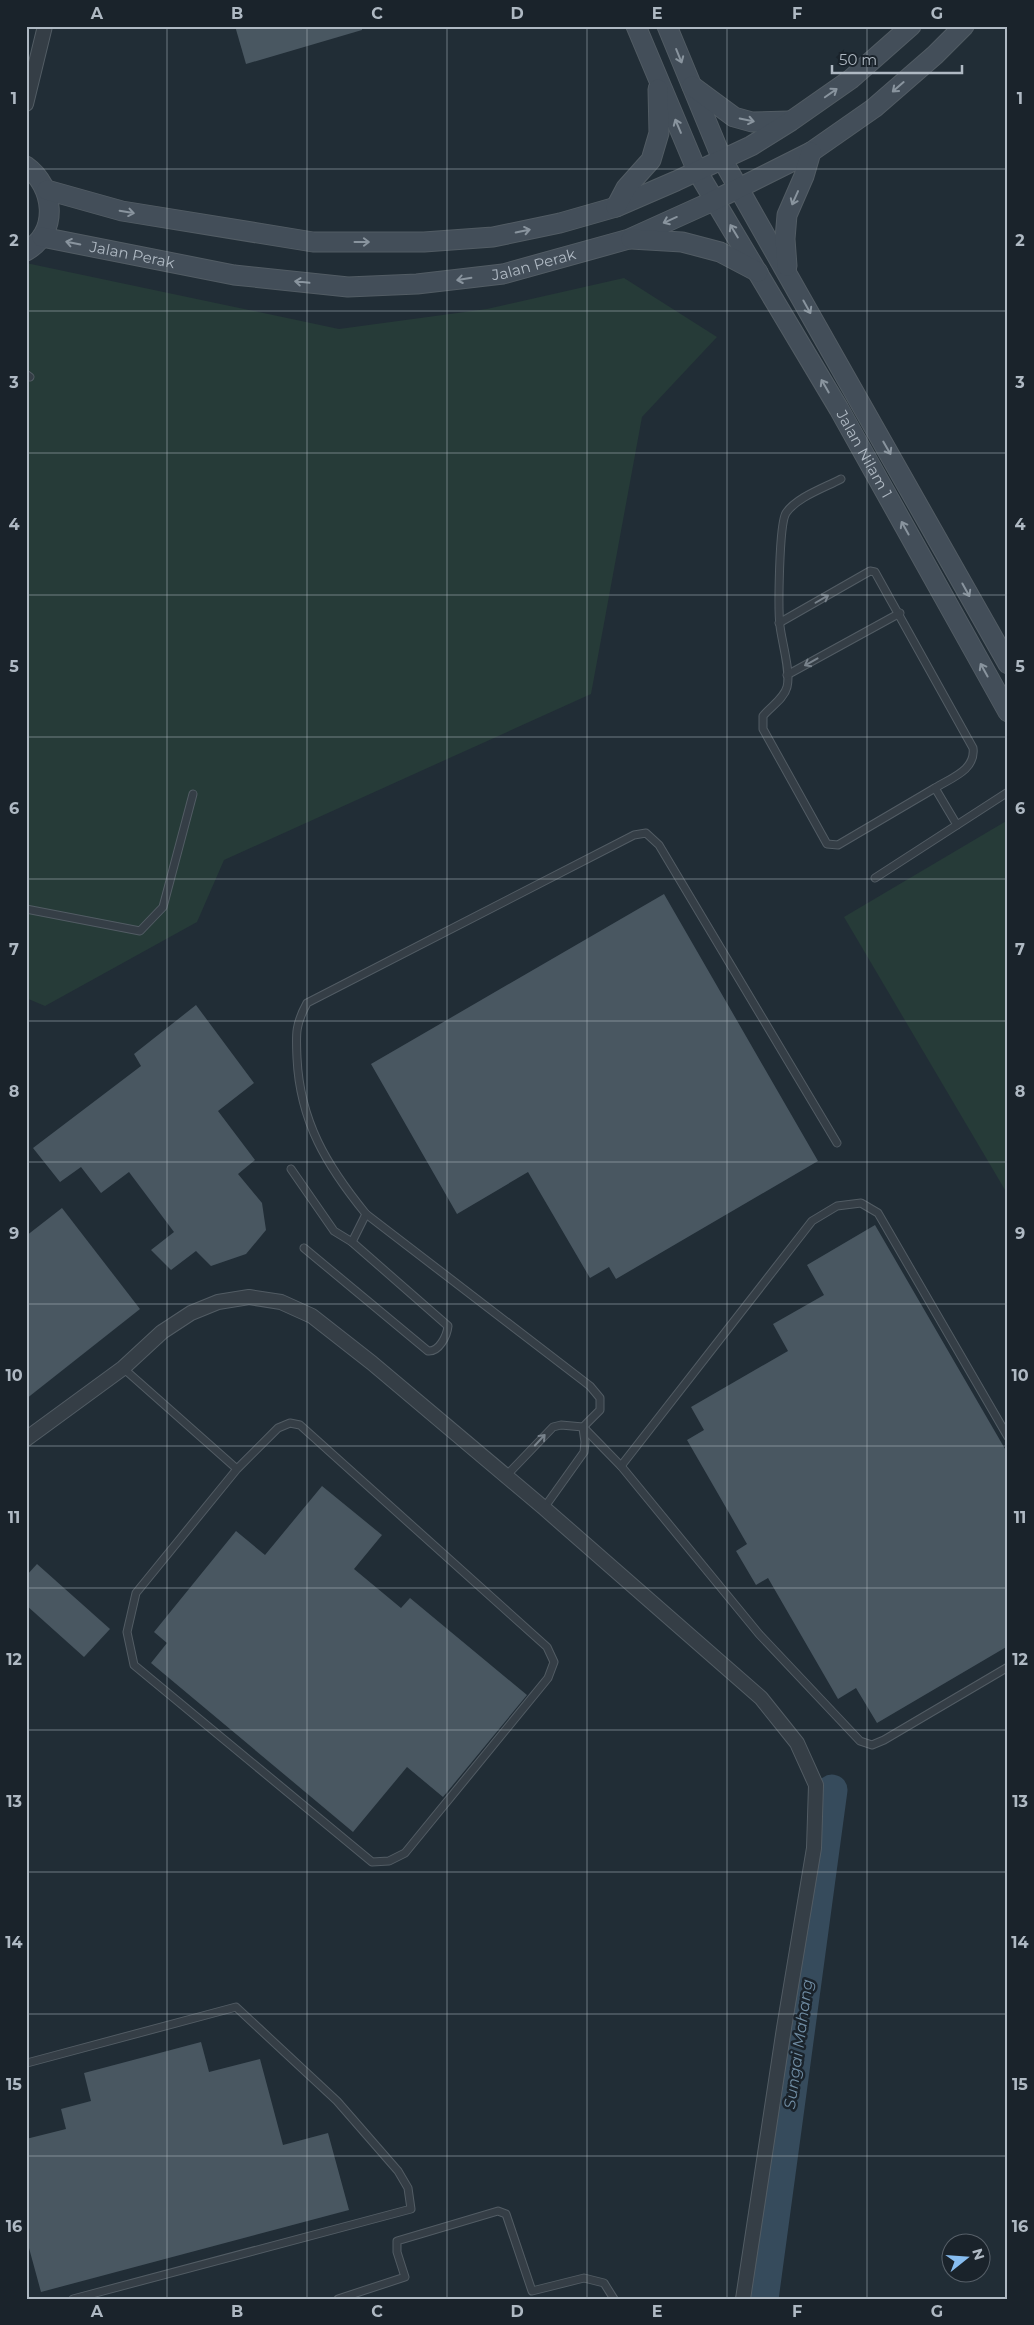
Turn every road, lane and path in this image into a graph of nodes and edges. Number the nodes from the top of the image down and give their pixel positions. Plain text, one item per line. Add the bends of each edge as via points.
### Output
1 (45, 26) edge
2 (636, 26) edge
3 (667, 26) edge
4 (964, 26) edge
5 (907, 27) edge
6 (657, 77) junction
7 (692, 86) junction
8 (26, 104) edge
9 (791, 121) junction
10 (811, 152) junction
11 (722, 160) junction
12 (26, 166) edge
13 (697, 171) junction
14 (739, 188) junction
15 (47, 190) junction
16 (715, 200) junction
17 (616, 207) junction
18 (42, 236) junction
19 (629, 238) junction
20 (26, 251) edge
21 (758, 272) junction
22 (788, 273) junction
23 (841, 479) dead end
24 (900, 613) junction
25 (780, 623) junction
26 (1008, 664) edge
27 (787, 675) junction
28 (1008, 712) edge
29 (935, 788) junction
30 (1008, 792) edge
31 (193, 794) dead end
32 (957, 825) junction
33 (875, 878) dead end
34 (26, 909) edge
35 (837, 1144) dead end
36 (292, 1169) dead end
37 (366, 1214) junction
38 (352, 1242) junction
39 (304, 1248) dead end
40 (123, 1368) junction
41 (583, 1427) junction
42 (1008, 1437) edge
43 (26, 1440) edge
44 (621, 1466) junction
45 (237, 1469) junction
46 (506, 1476) junction
47 (544, 1508) junction
48 (1008, 1667) edge
49 (27, 2063) edge
50 (74, 2299) edge
51 (338, 2299) edge
52 (614, 2299) edge
53 (743, 2299) edge

1 - 8 street
2 - 6 main road, Jalan Nilam 1
3 -> 7 main road, Jalan Nilam 1
4 -> 10 main road, Jalan Perak via 874,108
9 -> 5 main road via 851,79
13 -> 6 main road, Jalan Nilam 1
6 - 17 main road via 659,133 651,160 626,188
7 -> 9 main road via 734,117 752,122
7 - 11 main road, Jalan Nilam 1
9 - 11 main road
10 - 14 main road, Jalan Perak
10 -> 22 main road via 787,215
11 - 13 main road
11 - 14 main road, Jalan Nilam 1
12 - 15 main road
13 - 16 main road, Jalan Nilam 1
13 - 17 main road
14 - 16 main road, Jalan Perak
14 - 22 main road, Jalan Nilam 1
15 -> 17 main road via 122,211 313,242 424,242 493,237
15 - 18 main road via 50,206
16 -> 19 main road, Jalan Perak
21 -> 16 main road, Jalan Nilam 1
19 -> 18 main road, Jalan Perak via 503,274 417,284 348,287 234,275
18 - 20 main road
19 - 21 main road via 682,242 720,252
28 -> 21 main road, Jalan Nilam 1 via 839,409
22 -> 26 main road, Jalan Nilam 1
23 - 25 lane via 799,502 786,514 781,531
25 -> 24 lane via 870,571 876,572
24 -> 27 lane
24 - 29 lane via 973,748 974,758 970,766
25 - 27 lane
27 - 29 lane via 787,687 763,716 763,729 827,844 838,845
29 - 32 lane
30 - 32 lane
31 - 34 lane via 163,907 140,931
32 - 33 lane
35 - 37 lane via 659,845 646,834 634,835 307,1002 297,1022 296,1044 298,1080 306,1118 325,1155
36 - 38 lane via 334,1231
37 - 38 lane
37 - 41 lane via 590,1386 600,1398 600,1410
38 - 39 lane via 446,1322 447,1331 437,1349 428,1351
40 - 43 street
40 - 45 lane
40 - 46 street via 162,1332 191,1312 218,1302 249,1297 281,1302 312,1316
41 - 44 lane
46 -> 41 lane via 553,1427
41 - 47 lane via 584,1452
42 - 44 lane via 878,1213 861,1203 837,1206 812,1221
44 - 48 lane via 760,1634 860,1741 872,1744 884,1740
45 - 45 lane via 136,1594 127,1632 134,1665 372,1862 389,1860 405,1853 548,1678 554,1662 547,1646 300,1425 290,1423 278,1428
46 - 47 street
47 - 53 street via 761,1698 797,1743 816,1785 814,1848
49 - 50 lane via 236,2007 337,2101 398,2171 408,2188 411,2209
51 - 52 lane via 405,2277 397,2241 498,2212 506,2214 532,2291 584,2278 604,2283

